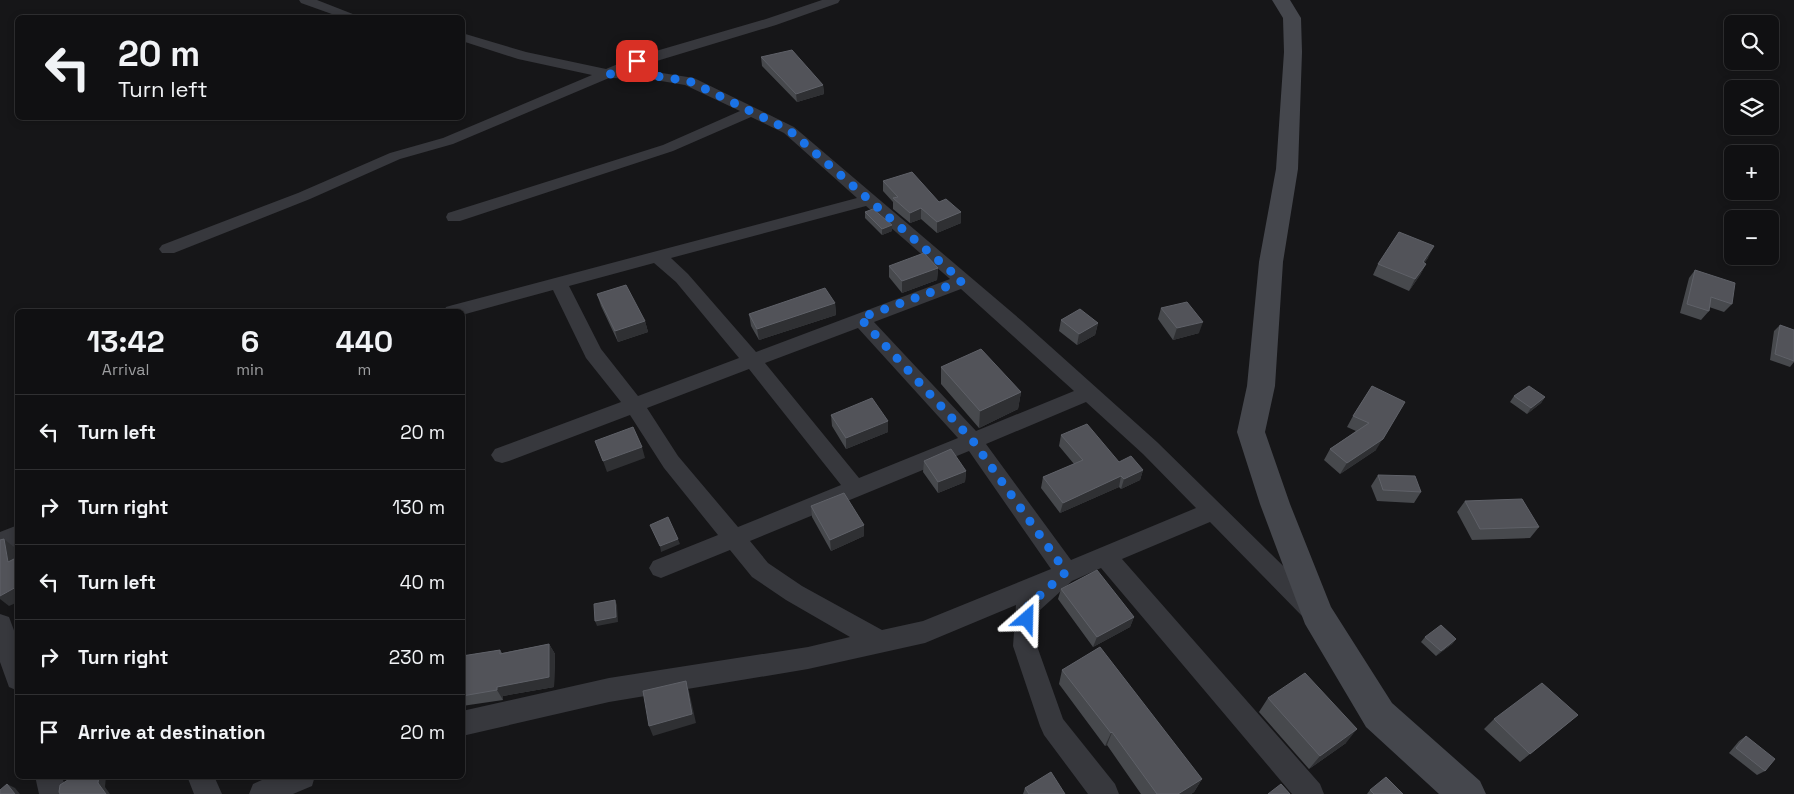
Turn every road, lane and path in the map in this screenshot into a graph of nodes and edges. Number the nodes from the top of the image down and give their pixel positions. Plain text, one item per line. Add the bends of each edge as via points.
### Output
1 (305, 0) edge
2 (834, 0) edge
3 (1281, 0) edge
4 (348, 15) edge
5 (465, 39) edge
6 (609, 74) junction
7 (751, 112) junction
8 (868, 200) junction
9 (454, 216) dead end
10 (168, 249) dead end
11 (657, 256) junction
12 (962, 281) junction
13 (559, 284) junction
14 (461, 309) edge
15 (860, 318) junction
16 (750, 360) junction
17 (1089, 393) junction
18 (634, 405) junction
19 (973, 441) junction
20 (502, 455) dead end
21 (856, 489) junction
22 (1213, 511) junction
23 (15, 536) edge
24 (733, 539) junction
25 (0, 543) edge
26 (1105, 556) junction
27 (661, 568) dead end
28 (1066, 572) junction
29 (1317, 614) junction
30 (0, 625) edge
31 (880, 642) junction
32 (15, 670) edge
33 (465, 723) edge
34 (49, 779) edge
35 (201, 779) edge
36 (296, 779) edge
37 (53, 794) edge
38 (208, 794) edge
39 (263, 794) edge
40 (1105, 794) edge
41 (1310, 794) edge
42 (1467, 794) edge

1 - 4 street
2 - 6 street via 637,61
3 - 29 street via 1292,18 1287,169 1271,262 1261,386 1252,432 1275,504
5 - 6 street via 523,56
6 - 7 street via 689,81
6 - 10 street via 448,141 395,156 304,196
7 - 8 street via 789,130
7 - 9 street via 668,148
8 - 11 street
8 - 12 street
11 - 13 street
11 - 16 street via 682,278
12 - 15 street
12 - 17 street
13 - 14 street
13 - 18 street via 593,353
15 - 16 street
15 - 19 street
16 - 18 street
16 - 21 street
17 - 19 street
17 - 22 street
18 - 20 street
18 - 24 street via 671,462
19 - 21 street
19 - 28 street
21 - 24 street
22 - 26 street
22 - 29 street
23 - 25 street
24 - 27 street
24 - 31 street via 760,570
26 - 28 street
26 - 41 street
28 - 31 street via 925,632
28 - 40 street via 1028,606 1025,646 1053,726
29 - 42 street via 1379,714
30 - 32 street
31 - 33 street via 808,658 609,690
34 - 37 street
35 - 38 street
36 - 39 street

